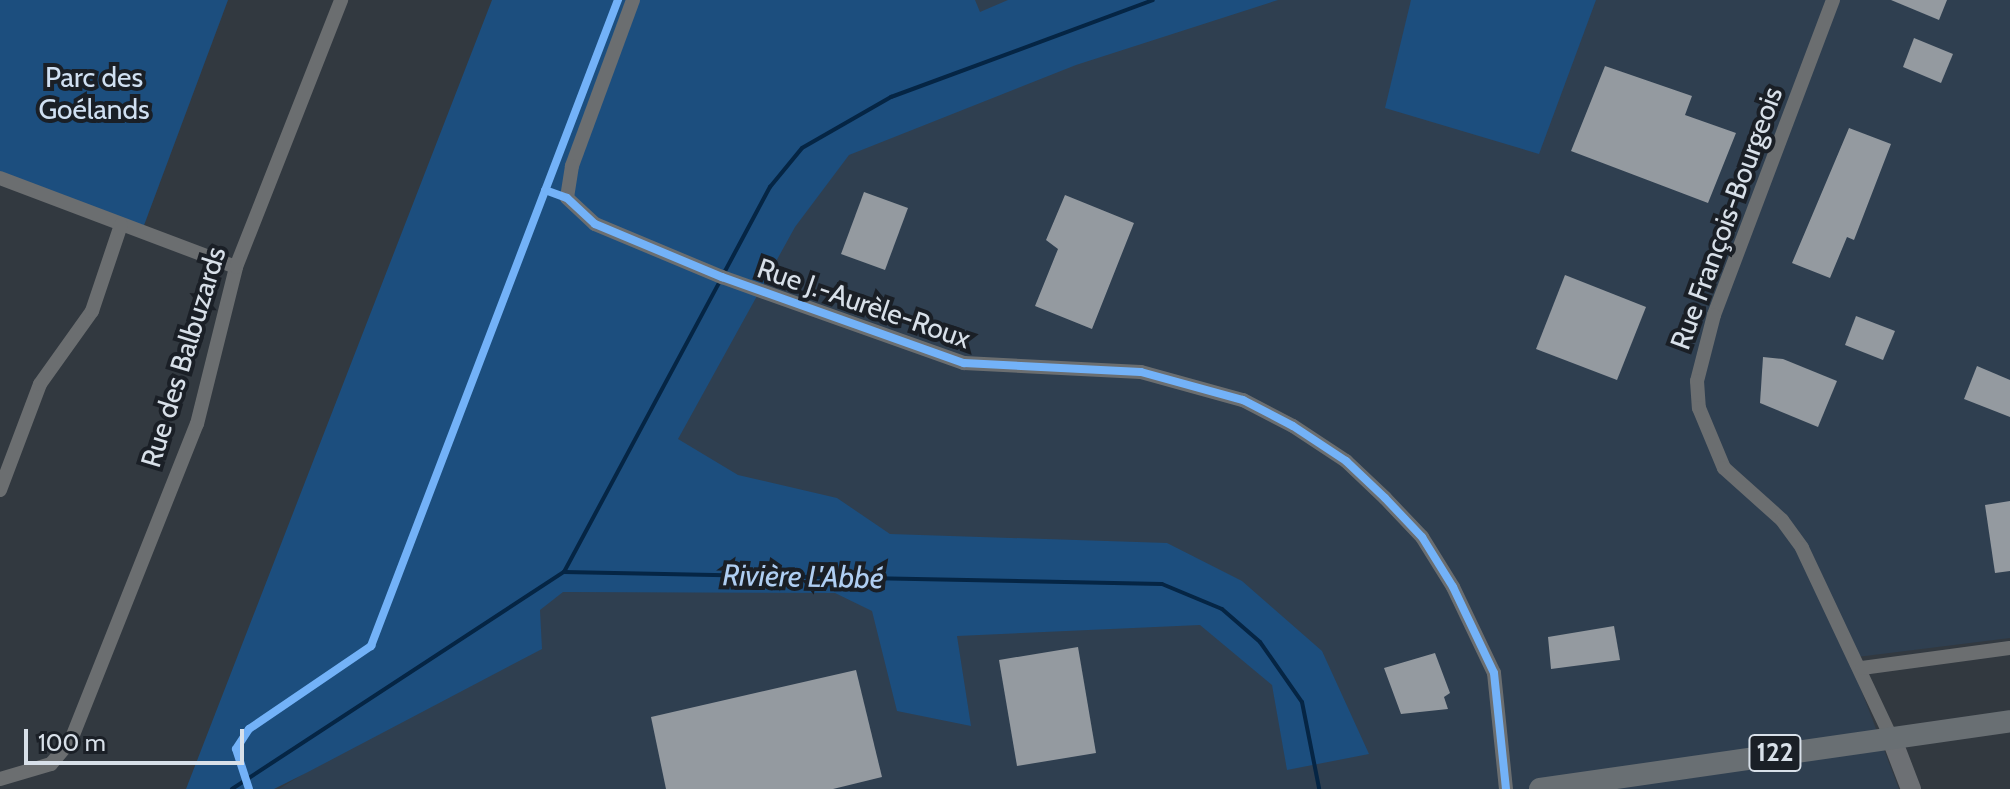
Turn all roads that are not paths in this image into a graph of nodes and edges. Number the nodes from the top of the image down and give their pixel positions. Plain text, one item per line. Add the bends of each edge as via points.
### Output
1 (341, 0) edge
2 (633, 0) edge
3 (1833, 0) edge
4 (0, 178) edge
5 (121, 225) junction
6 (236, 267) junction
7 (0, 490) edge
8 (2010, 648) edge
9 (1862, 668) junction
10 (2010, 721) edge
11 (1891, 737) junction
12 (0, 779) edge
13 (1506, 789) edge
14 (1540, 789) edge
15 (1911, 789) edge

1 - 6 street, Rue des Balbuzards
2 - 13 street, Rue J.-Aurèle-Roux via 572,166 567,198 595,224 722,277 964,363 1141,372 1232,396 1293,426 1346,461 1385,498 1422,537 1453,587 1494,673
3 - 9 street, Rue François-Bourgeois via 1714,315 1697,381 1708,439 1724,468 1782,520 1802,548
4 - 5 street
5 - 6 street
5 - 7 street via 92,311 40,384
6 - 12 street, Rue des Balbuzards via 197,424 71,740 51,764
8 - 9 street
9 - 11 street, Rue François-Bourgeois
10 - 11 main road, 122
11 - 14 main road, 122
11 - 15 street

